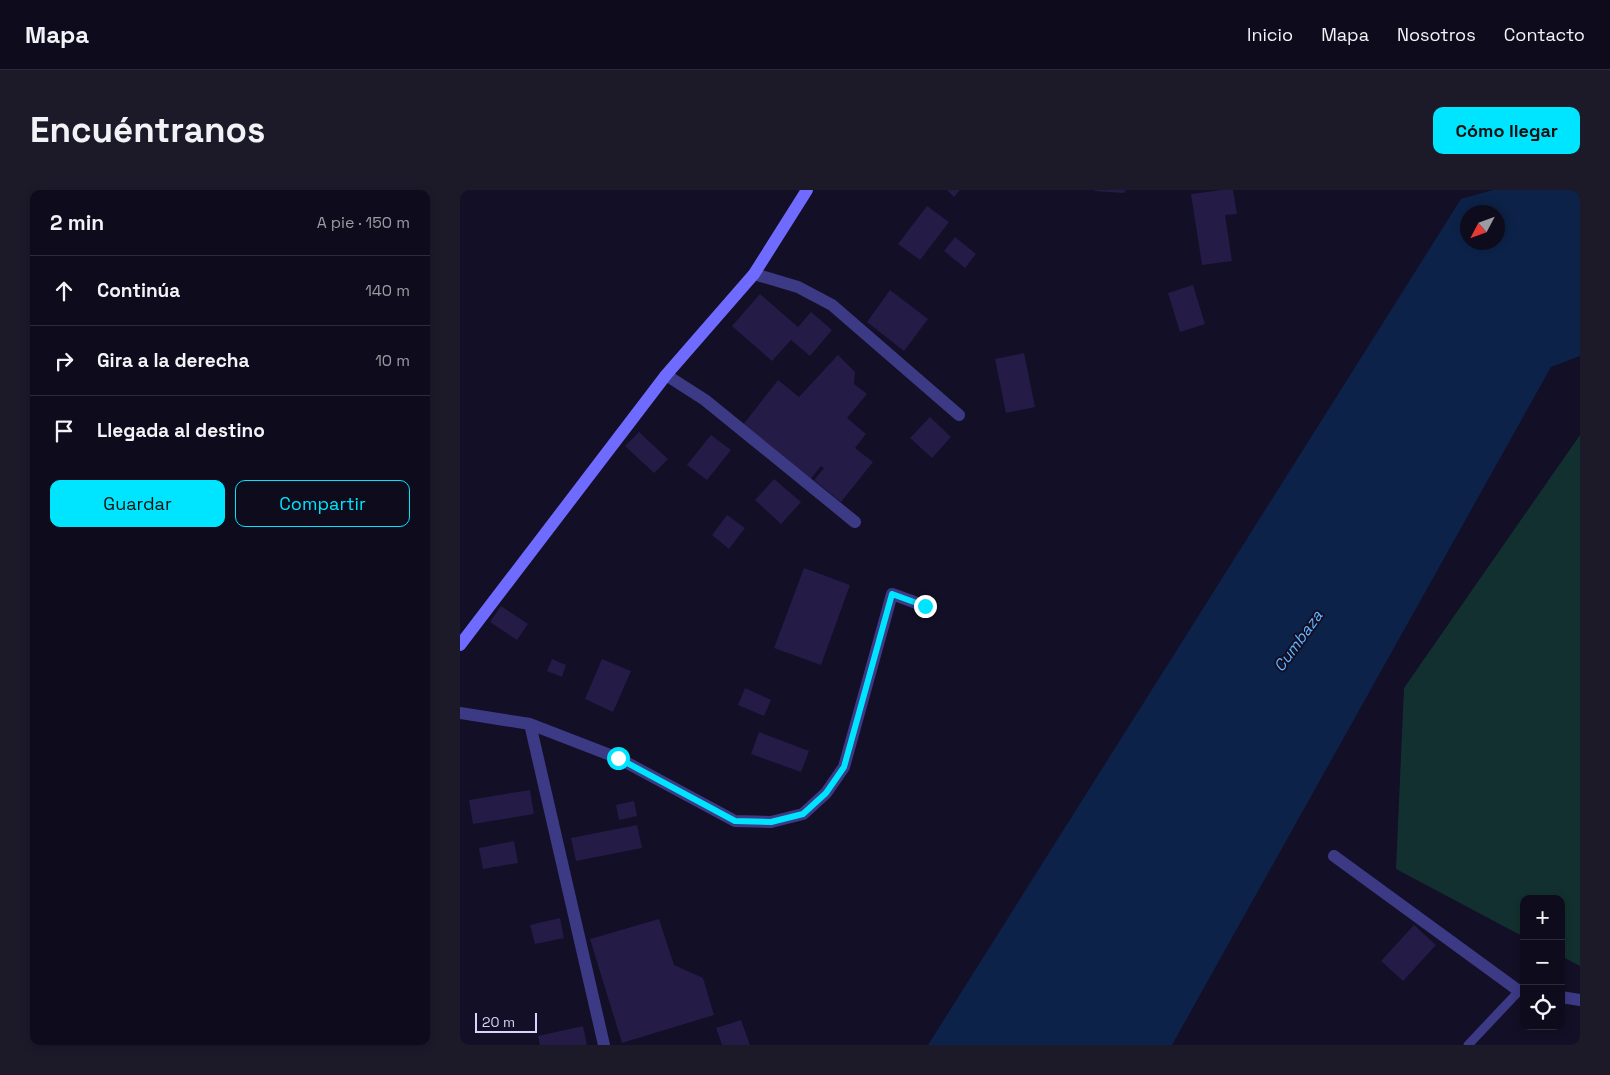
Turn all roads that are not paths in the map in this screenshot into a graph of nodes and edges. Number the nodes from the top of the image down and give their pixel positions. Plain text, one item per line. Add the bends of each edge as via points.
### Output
1 (807, 190) edge
2 (754, 274) junction
3 (666, 375) junction
4 (959, 415) dead end
5 (856, 522) dead end
6 (925, 606) dead end
7 (460, 645) edge
8 (460, 713) edge
9 (530, 724) junction
10 (1334, 856) dead end
11 (1520, 990) edge
12 (1520, 993) edge
13 (1565, 998) edge
14 (1580, 1000) edge
15 (604, 1045) edge
16 (1468, 1045) edge

1 - 2 street
2 - 3 street
2 - 4 street via 798,287 832,305
3 - 5 street via 705,400
3 - 7 street
6 - 9 street via 892,594 844,767 826,793 803,814 771,822 735,821 618,758
8 - 9 street
9 - 15 street
10 - 11 street
12 - 16 lane
13 - 14 street

